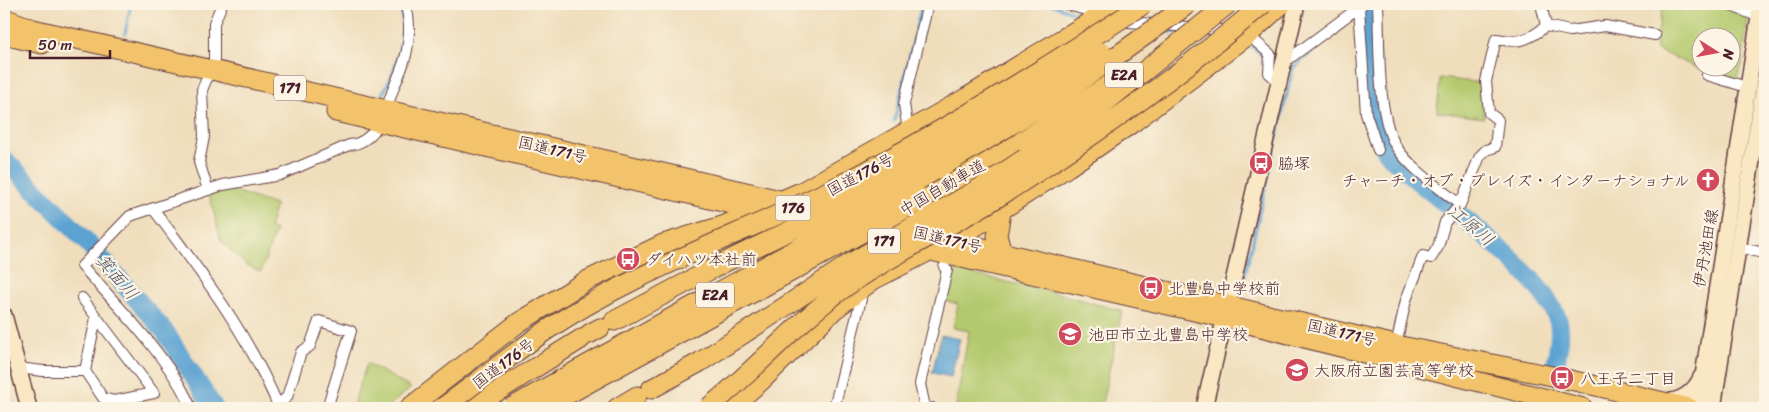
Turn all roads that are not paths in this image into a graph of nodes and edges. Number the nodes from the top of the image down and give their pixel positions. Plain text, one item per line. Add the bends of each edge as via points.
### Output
1 (222, 4) edge
2 (406, 4) edge
3 (928, 4) edge
4 (1065, 4) edge
5 (1120, 4) edge
6 (1144, 4) edge
7 (1173, 4) edge
8 (1188, 4) edge
9 (1223, 4) edge
10 (1228, 4) edge
11 (1263, 4) edge
12 (1282, 4) edge
13 (1297, 4) edge
14 (1378, 4) edge
15 (1541, 4) edge
16 (1726, 4) edge
17 (1361, 6) edge
18 (1086, 10) dead end
19 (1761, 10) edge
20 (4, 18) edge
21 (1129, 22) dead end
22 (1546, 26) junction
23 (1222, 30) dead end
24 (4, 35) edge
25 (1655, 36) dead end
26 (1255, 41) dead end
27 (1282, 64) junction
28 (208, 76) junction
29 (1717, 78) edge
30 (1765, 78) edge
31 (1278, 81) junction
32 (1750, 88) junction
33 (383, 116) junction
34 (908, 131) junction
35 (1378, 150) dead end
36 (208, 190) junction
37 (783, 200) junction
38 (1460, 205) junction
39 (154, 210) junction
40 (760, 211) junction
41 (1001, 212) junction
42 (725, 225) junction
43 (950, 240) junction
44 (1739, 248) junction
45 (1002, 252) junction
46 (1765, 254) edge
47 (923, 256) junction
48 (944, 267) dead end
49 (82, 298) dead end
50 (861, 299) junction
51 (1226, 312) junction
52 (4, 315) edge
53 (96, 318) junction
54 (518, 323) junction
55 (589, 334) junction
56 (1396, 345) junction
57 (466, 363) junction
58 (18, 368) junction
59 (85, 370) junction
60 (1702, 374) junction
61 (1663, 402) junction
62 (278, 406) edge
63 (29, 408) edge
64 (191, 408) edge
65 (327, 408) edge
66 (398, 408) edge
67 (409, 408) edge
68 (427, 408) edge
69 (442, 408) edge
70 (470, 408) edge
71 (510, 408) edge
72 (543, 408) edge
73 (617, 408) edge
74 (708, 408) edge
75 (730, 408) edge
76 (745, 408) edge
77 (834, 408) edge
78 (932, 408) edge
79 (1204, 408) edge
80 (1583, 408) edge
81 (1689, 408) edge
82 (1698, 408) edge
83 (1713, 408) edge

1 - 28 street via 214,22 214,61
2 - 33 street via 408,50
3 - 34 street via 904,104
4 - 18 street
5 - 34 highway
6 - 69 highway, 国道176号 / 176, bridge via 1042,69 843,184 674,262 588,306 547,330
7 - 55 highway, bridge via 1112,45 927,156 818,217
8 - 71 highway, 中国自動車道 / E2A, bridge via 1070,88 1004,129 771,264
9 - 72 highway, 中国自動車道 / E2A, bridge via 1137,66 1022,141
10 - 73 highway, bridge via 1087,117 985,185 849,264 700,362
11 - 74 highway, bridge via 1172,77 1089,137 999,196 846,287
12 - 41 highway via 1247,36 1134,121
13 - 27 main road
14 - 38 street via 1383,102 1389,131 1410,164
15 - 22 street
16 - 19 street
17 - 27 street
17 - 35 street via 1366,114
19 - 32 main road, 伊丹池田線
20 - 28 highway, 国道171号 / 171 via 33,29
21 - 23 street
22 - 25 street via 1570,31 1605,26
22 - 38 street via 1534,36 1516,42 1496,39 1486,81 1489,113 1498,120 1494,146 1480,156
24 - 28 highway, 国道171号 / 171
26 - 31 street via 1270,54 1269,73
27 - 31 main road
28 - 33 highway, 国道171号 / 171
28 - 36 street via 202,90 204,137 199,162
29 - 32 street
30 - 44 main road, 伊丹池田線
31 - 51 main road
32 - 60 main road, 伊丹池田線
33 - 36 street via 371,134 355,144 280,175
33 - 37 highway, 国道171号 / 171
33 - 40 highway, 国道171号 / 171
34 - 37 highway via 819,183
36 - 39 street
37 - 40 highway
37 - 43 highway, 国道171号 / 171
38 - 56 street via 1445,222 1438,248 1431,258 1424,256 1406,300
39 - 62 street via 226,310 266,376
39 - 64 street via 130,216 82,266 142,335 185,394
40 - 42 highway
40 - 47 highway, 国道171号 / 171
41 - 43 highway
41 - 45 highway via 997,236
42 - 54 highway via 628,259
42 - 68 highway via 606,282 539,322
43 - 45 highway, 国道171号 / 171
43 - 47 highway
44 - 46 street
44 - 83 main road, 伊丹池田線
45 - 51 highway, 国道171号 / 171
47 - 50 highway
47 - 51 highway, 国道171号 / 171
47 - 75 highway via 873,280 834,310
48 - 78 street via 947,270 920,384 925,407
49 - 53 street
50 - 76 highway via 840,312
50 - 77 street
51 - 56 highway, 国道171号 / 171
51 - 79 main road
51 - 80 highway, 国道171号 / 171
52 - 58 main road
53 - 59 street
53 - 59 street via 154,393 114,401 103,398
54 - 57 highway
54 - 66 street via 469,349
55 - 57 highway via 546,352 495,356
55 - 70 highway
56 - 61 highway, 国道171号 / 171
57 - 67 highway
58 - 59 street
58 - 63 main road
60 - 61 main road via 1687,395
60 - 82 main road, 伊丹池田線
61 - 81 highway, 国道171号 / 171
62 - 65 street via 287,397 301,352 310,346 319,322 351,331

